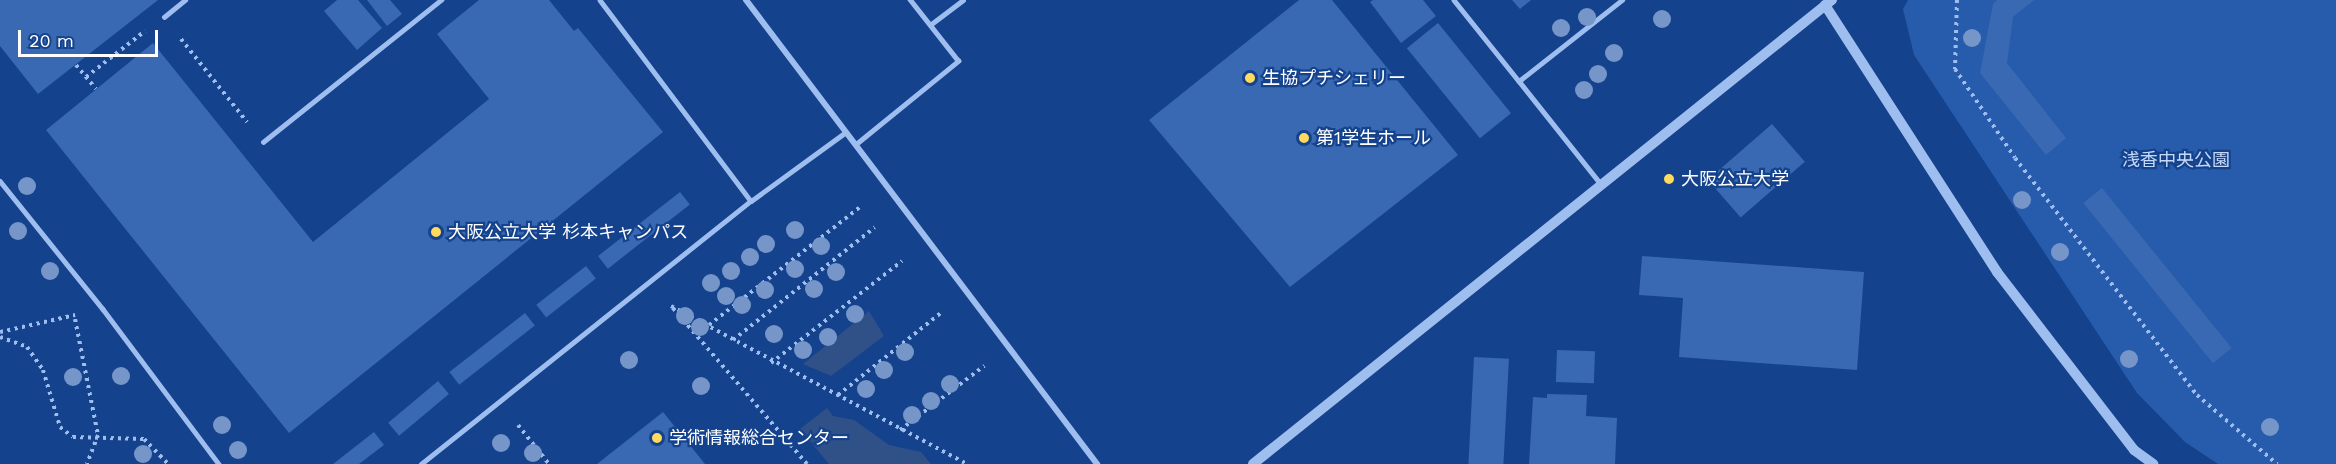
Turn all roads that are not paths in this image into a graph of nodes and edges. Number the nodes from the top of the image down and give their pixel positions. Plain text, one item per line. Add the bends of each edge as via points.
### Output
1 (185, 0) edge
2 (441, 0) edge
3 (600, 0) edge
4 (746, 0) edge
5 (910, 0) edge
6 (963, 0) edge
7 (1454, 0) edge
8 (1622, 0) edge
9 (1828, 3) edge
10 (164, 16) road end
11 (930, 26) junction
12 (1519, 81) junction
13 (846, 132) junction
14 (263, 142) road end
15 (856, 144) junction
16 (0, 182) edge
17 (1602, 184) junction
18 (751, 201) junction
19 (219, 464) edge
20 (421, 464) edge
21 (1097, 464) edge
22 (1253, 464) edge
23 (2153, 464) edge

1 - 10 lane
2 - 14 lane
3 - 18 lane
4 - 13 street
5 - 11 lane
6 - 11 lane
7 - 12 lane
8 - 12 lane
9 - 17 street
9 - 23 street via 1996,272 2134,450
11 - 15 lane via 958,61
12 - 17 lane
13 - 15 street
13 - 18 lane
15 - 21 street
16 - 19 lane via 103,309
17 - 22 street
18 - 20 lane

